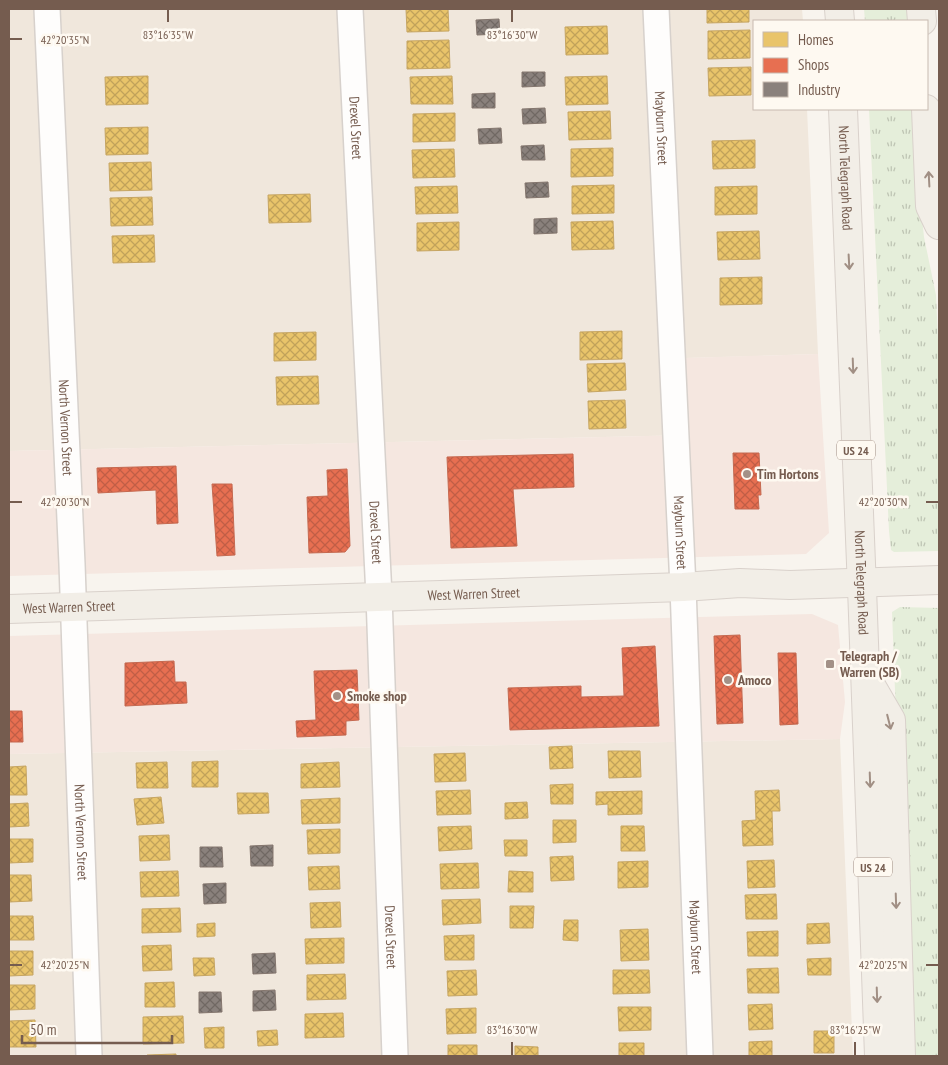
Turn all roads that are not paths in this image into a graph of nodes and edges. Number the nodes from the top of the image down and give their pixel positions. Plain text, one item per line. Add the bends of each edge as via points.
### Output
1 (46, 9) edge
2 (350, 9) edge
3 (656, 9) edge
4 (843, 110) edge
5 (926, 110) edge
6 (939, 225) edge
7 (939, 580) edge
8 (861, 583) junction
9 (683, 587) junction
10 (379, 596) junction
11 (73, 607) junction
12 (9, 609) edge
13 (867, 679) junction
14 (89, 1056) edge
15 (395, 1056) edge
16 (700, 1056) edge
17 (879, 1056) edge
18 (901, 1056) edge

1 - 11 street, North Vernon Street
2 - 10 street, Drexel Street
3 - 9 street, Mayburn Street
4 -> 8 main road, North Telegraph Road / US 24
6 -> 5 main road via 930,206
7 - 8 main road, West Warren Street
8 - 9 main road, West Warren Street via 740,583
8 - 13 main road, North Telegraph Road / US 24
9 - 10 main road, West Warren Street
9 - 16 street, Mayburn Street
10 - 11 main road, West Warren Street
10 - 15 street, Drexel Street
11 - 12 main road, West Warren Street
11 - 14 street, North Vernon Street
13 -> 17 main road, North Telegraph Road / US 24
13 -> 18 main road via 890,720

